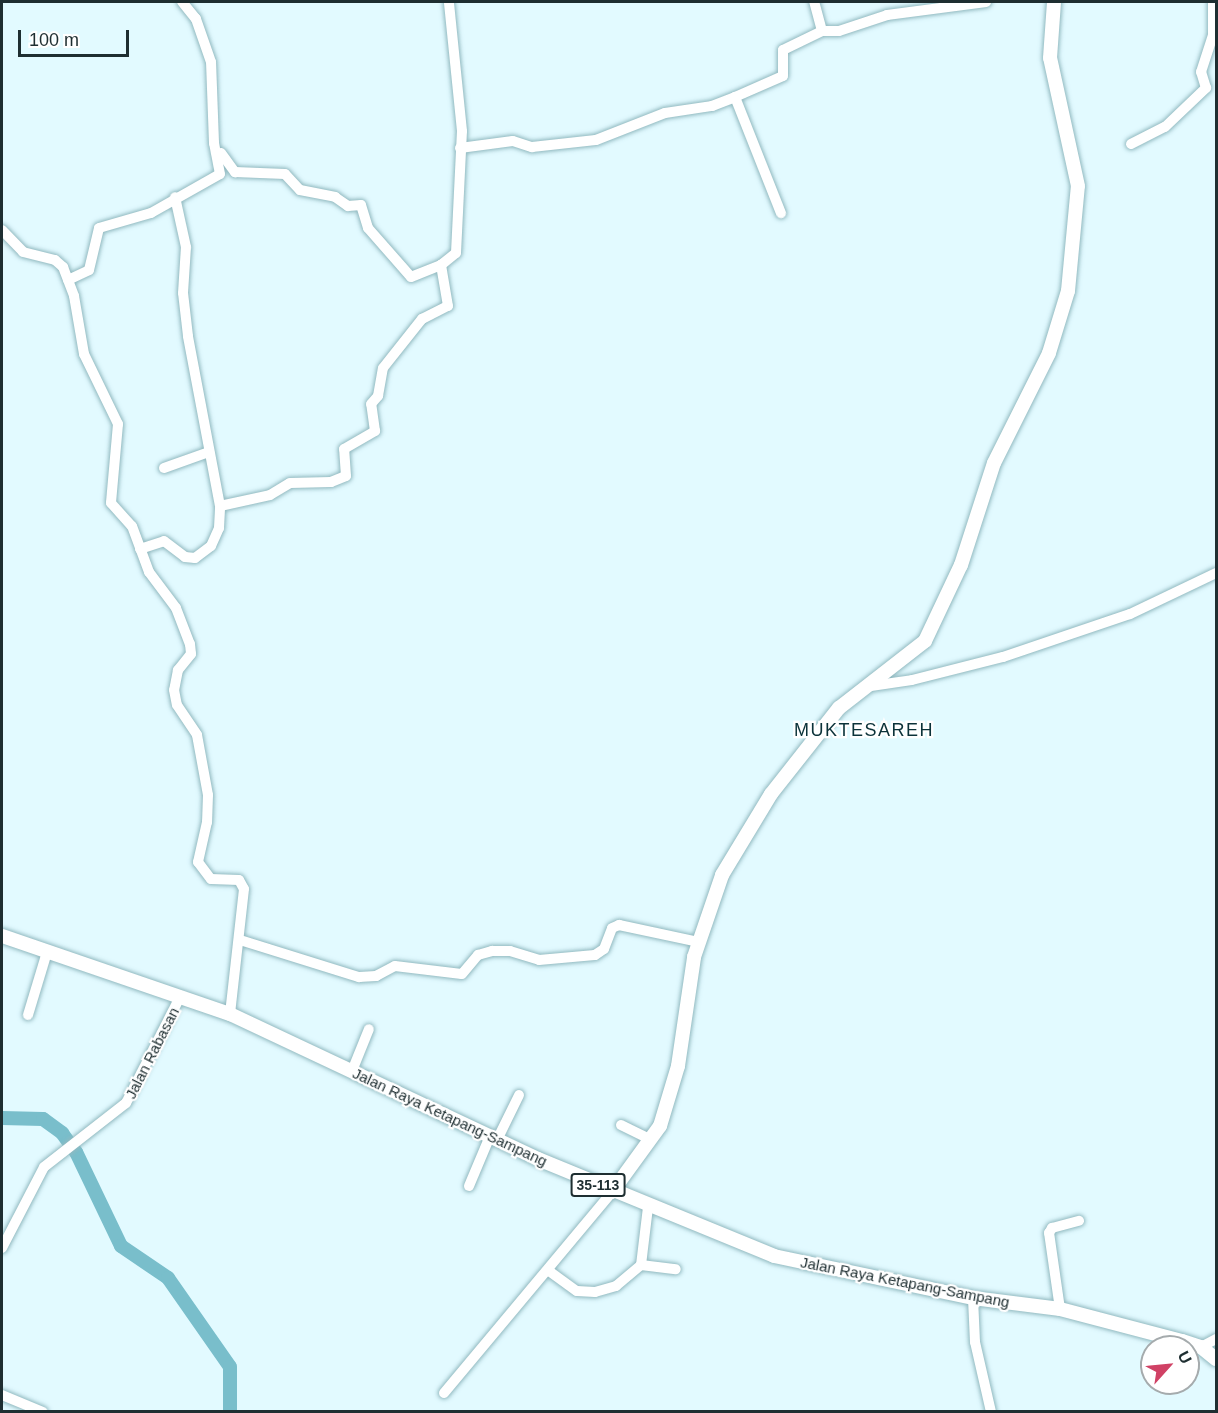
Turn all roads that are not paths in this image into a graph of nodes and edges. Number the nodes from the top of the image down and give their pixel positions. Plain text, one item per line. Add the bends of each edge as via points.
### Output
1 (182, 2) edge
2 (449, 2) edge
3 (814, 2) edge
4 (986, 2) edge
5 (1054, 2) edge
6 (1213, 2) edge
7 (822, 31) junction
8 (735, 97) junction
9 (214, 142) junction
10 (1131, 144) dead end
11 (460, 148) junction
12 (175, 197) junction
13 (781, 213) dead end
14 (2, 230) edge
15 (441, 265) junction
16 (68, 280) junction
17 (209, 452) junction
18 (164, 468) dead end
19 (220, 506) junction
20 (140, 549) junction
21 (1216, 573) edge
22 (871, 686) junction
23 (2, 936) edge
24 (240, 940) junction
25 (699, 942) junction
26 (47, 952) junction
27 (179, 999) junction
28 (230, 1014) junction
29 (28, 1015) dead end
30 (369, 1029) dead end
31 (352, 1071) junction
32 (519, 1095) dead end
33 (621, 1125) dead end
34 (494, 1138) junction
35 (652, 1140) junction
36 (469, 1186) dead end
37 (612, 1192) junction
38 (648, 1207) junction
39 (1079, 1221) dead end
40 (2, 1248) edge
41 (640, 1265) junction
42 (676, 1269) dead end
43 (549, 1271) junction
44 (973, 1298) junction
45 (1060, 1309) junction
46 (1216, 1339) edge
47 (1201, 1347) junction
48 (1216, 1359) edge
49 (444, 1393) dead end
50 (2, 1395) edge
51 (43, 1412) edge
52 (991, 1412) edge

1 - 9 street via 196,19 211,62
2 - 11 street via 461,112
3 - 7 street
4 - 7 street via 887,15 839,31
5 - 22 main road via 1050,58 1078,186 1068,291 1043,367 994,463 961,566 925,641
6 - 10 street via 1213,36 1201,72 1206,88 1165,127
7 - 8 street via 783,50 783,76
8 - 11 street via 712,106 665,113 596,140 531,147 513,141
8 - 13 street
9 - 12 street via 219,176
9 - 15 street via 235,172 285,174 300,190 335,197 348,206 361,205 368,228 411,278
11 - 15 street via 456,253
12 - 16 street via 151,213 99,228 89,270
12 - 17 street via 186,247 183,293 188,336
14 - 16 street via 23,252 59,262
15 - 19 street via 448,306 422,319 383,368 378,397 371,404 375,431 344,448 347,475 331,482 290,483 270,495
16 - 20 street via 84,354 118,424 111,503 132,526
17 - 18 street
17 - 19 street
19 - 20 street via 216,536 199,557 184,557 164,541
20 - 24 street via 153,580 176,608 190,644 191,654 178,670 174,690 176,703 197,735 208,795 198,862 211,879 238,880 243,884
21 - 22 street via 1130,614 1003,657
22 - 25 main road via 839,708 771,794 722,875
23 - 26 main road, Jalan Raya Ketapang-Sampang / 35-113
24 - 25 street via 326,970 359,977 376,976 395,966 462,974 478,955 492,951 510,951 539,960 595,955 604,949 612,928 618,925
24 - 28 street
25 - 35 main road via 687,991 675,1077
26 - 27 main road, Jalan Raya Ketapang-Sampang / 35-113
26 - 29 street
27 - 28 main road, Jalan Raya Ketapang-Sampang / 35-113
27 - 40 street, Jalan Rabasan via 130,1097 66,1148 37,1177
28 - 31 main road, Jalan Raya Ketapang-Sampang / 35-113
30 - 31 street
31 - 34 main road, Jalan Raya Ketapang-Sampang / 35-113
32 - 34 street
33 - 35 street
34 - 36 street
34 - 37 main road, Jalan Raya Ketapang-Sampang / 35-113
35 - 37 main road
37 - 38 main road, Jalan Raya Ketapang-Sampang / 35-113
37 - 43 street
38 - 41 street
38 - 44 main road, Jalan Raya Ketapang-Sampang / 35-113 via 774,1256
39 - 45 street via 1052,1228 1049,1233
41 - 42 street
41 - 43 street via 616,1286 595,1292 566,1286
43 - 49 street
44 - 45 main road, Jalan Raya Ketapang-Sampang / 35-113
44 - 52 street via 975,1342
45 - 47 main road, Jalan Raya Ketapang-Sampang / 35-113
46 - 47 street
47 - 48 main road, Jalan Raya Ketapang-Sampang / 35-113
50 - 51 street

